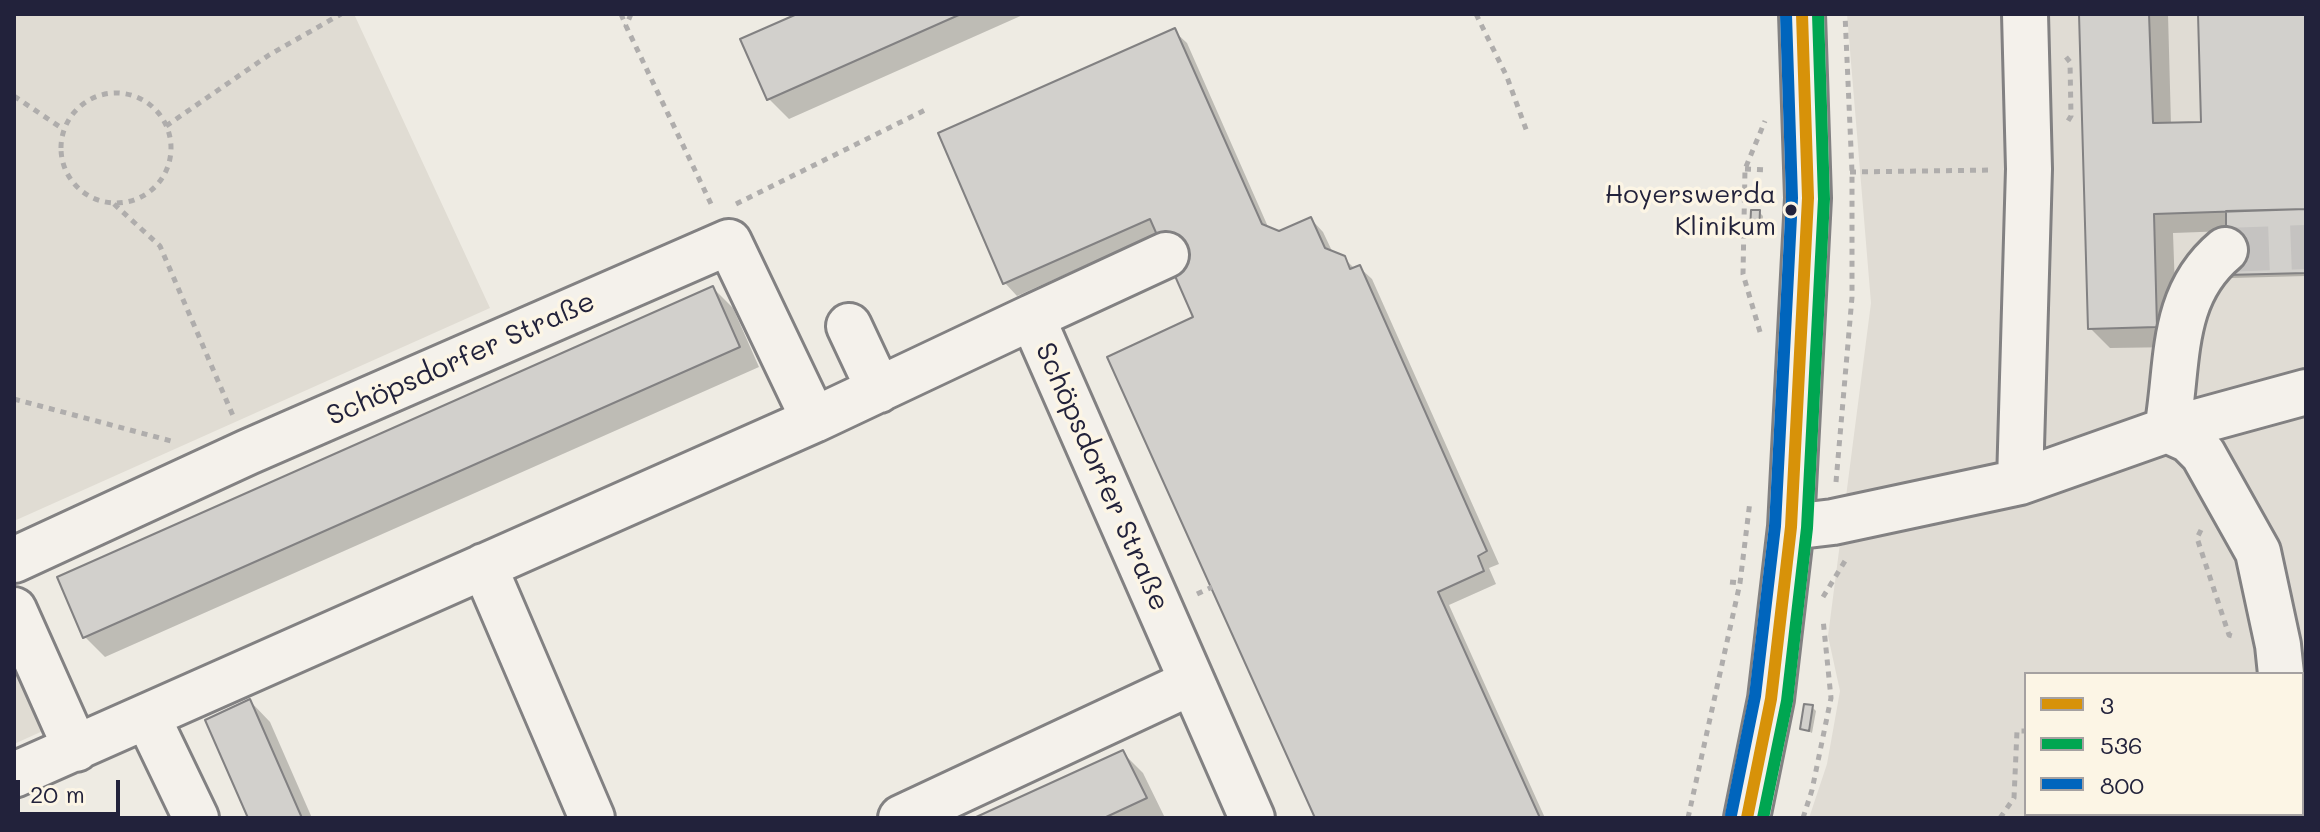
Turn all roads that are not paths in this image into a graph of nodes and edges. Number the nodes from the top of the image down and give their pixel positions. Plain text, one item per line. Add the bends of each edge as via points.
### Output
1 (1802, 14) edge
2 (2025, 14) edge
3 (2225, 250) tunnel mouth
4 (1166, 255) dead end
5 (1032, 317) junction
6 (849, 326) dead end
7 (879, 390) junction
8 (2306, 392) edge
9 (814, 420) junction
10 (2167, 430) junction
11 (2020, 482) junction
12 (1791, 527) junction
13 (14, 560) edge
14 (484, 566) junction
15 (14, 610) edge
16 (2276, 650) edge
17 (1192, 682) junction
18 (147, 716) junction
19 (76, 749) junction
20 (14, 775) edge
21 (196, 818) edge
22 (592, 818) edge
23 (901, 818) edge
24 (1252, 818) edge
25 (1747, 818) edge

1 - 12 street via 1808,170
2 - 11 street via 2029,169
3 - 10 street via 2196,281 2184,312
4 - 5 street
5 - 7 street, Schöpsdorfer Straße
5 - 17 street, Schöpsdorfer Straße
6 - 7 street
7 - 9 street, Schöpsdorfer Straße
8 - 10 street
9 - 13 street, Schöpsdorfer Straße via 729,242
9 - 14 street, Schöpsdorfer Straße
10 - 11 street
10 - 16 street via 2203,454 2258,552
11 - 12 street
12 - 25 street via 1771,699
14 - 18 street, Schöpsdorfer Straße
14 - 22 street
15 - 19 street
17 - 23 street
17 - 24 street, Schöpsdorfer Straße
18 - 19 street, Schöpsdorfer Straße
18 - 21 street
19 - 20 street, Schöpsdorfer Straße

